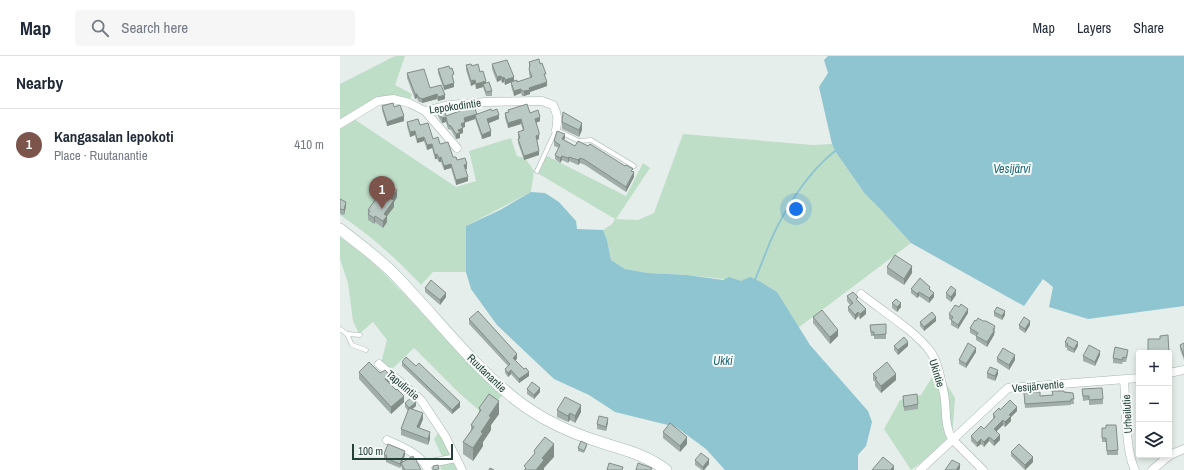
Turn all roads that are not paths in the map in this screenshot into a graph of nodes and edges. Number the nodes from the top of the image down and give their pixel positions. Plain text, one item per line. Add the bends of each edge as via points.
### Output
1 (425, 111) junction
2 (340, 124) edge
3 (556, 130) junction
4 (457, 148) dead end
5 (634, 166) dead end
6 (538, 171) dead end
7 (340, 229) edge
8 (861, 294) dead end
9 (340, 329) edge
10 (347, 334) junction
11 (360, 335) dead end
12 (366, 350) dead end
13 (379, 364) dead end
14 (1184, 370) edge
15 (1172, 372) edge
16 (1136, 378) edge
17 (1124, 380) junction
18 (952, 439) junction
19 (387, 440) dead end
20 (1184, 449) edge
21 (456, 458) junction
22 (427, 467) edge
23 (462, 470) edge
24 (666, 470) edge
25 (920, 470) edge
26 (983, 470) edge
27 (1135, 470) edge
28 (1152, 470) edge

1 - 2 street, Lepokodintie via 393,99 378,100
1 - 3 street, Lepokodintie via 450,105 485,102 542,101 552,105 556,111
1 - 4 street
3 - 5 lane via 578,141 591,140
3 - 6 lane
7 - 24 main road, Ruutanantie via 396,276 473,360 518,401 548,421 593,440 639,454 655,461
8 - 18 street, Ukintie via 911,332 930,352 935,360 944,395
9 - 10 lane
10 - 11 lane
10 - 12 lane via 352,345
13 - 21 street, Tapulintie via 421,400
14 - 15 street
16 - 17 street, Vesijärventie
17 - 18 street, Vesijärventie via 1008,388
17 - 27 street, Urheilutie via 1128,444
18 - 25 street, Vesijärventie
18 - 26 street
19 - 22 street via 406,448
20 - 28 street via 1170,455
21 - 22 street
21 - 23 street, Tapulintie

